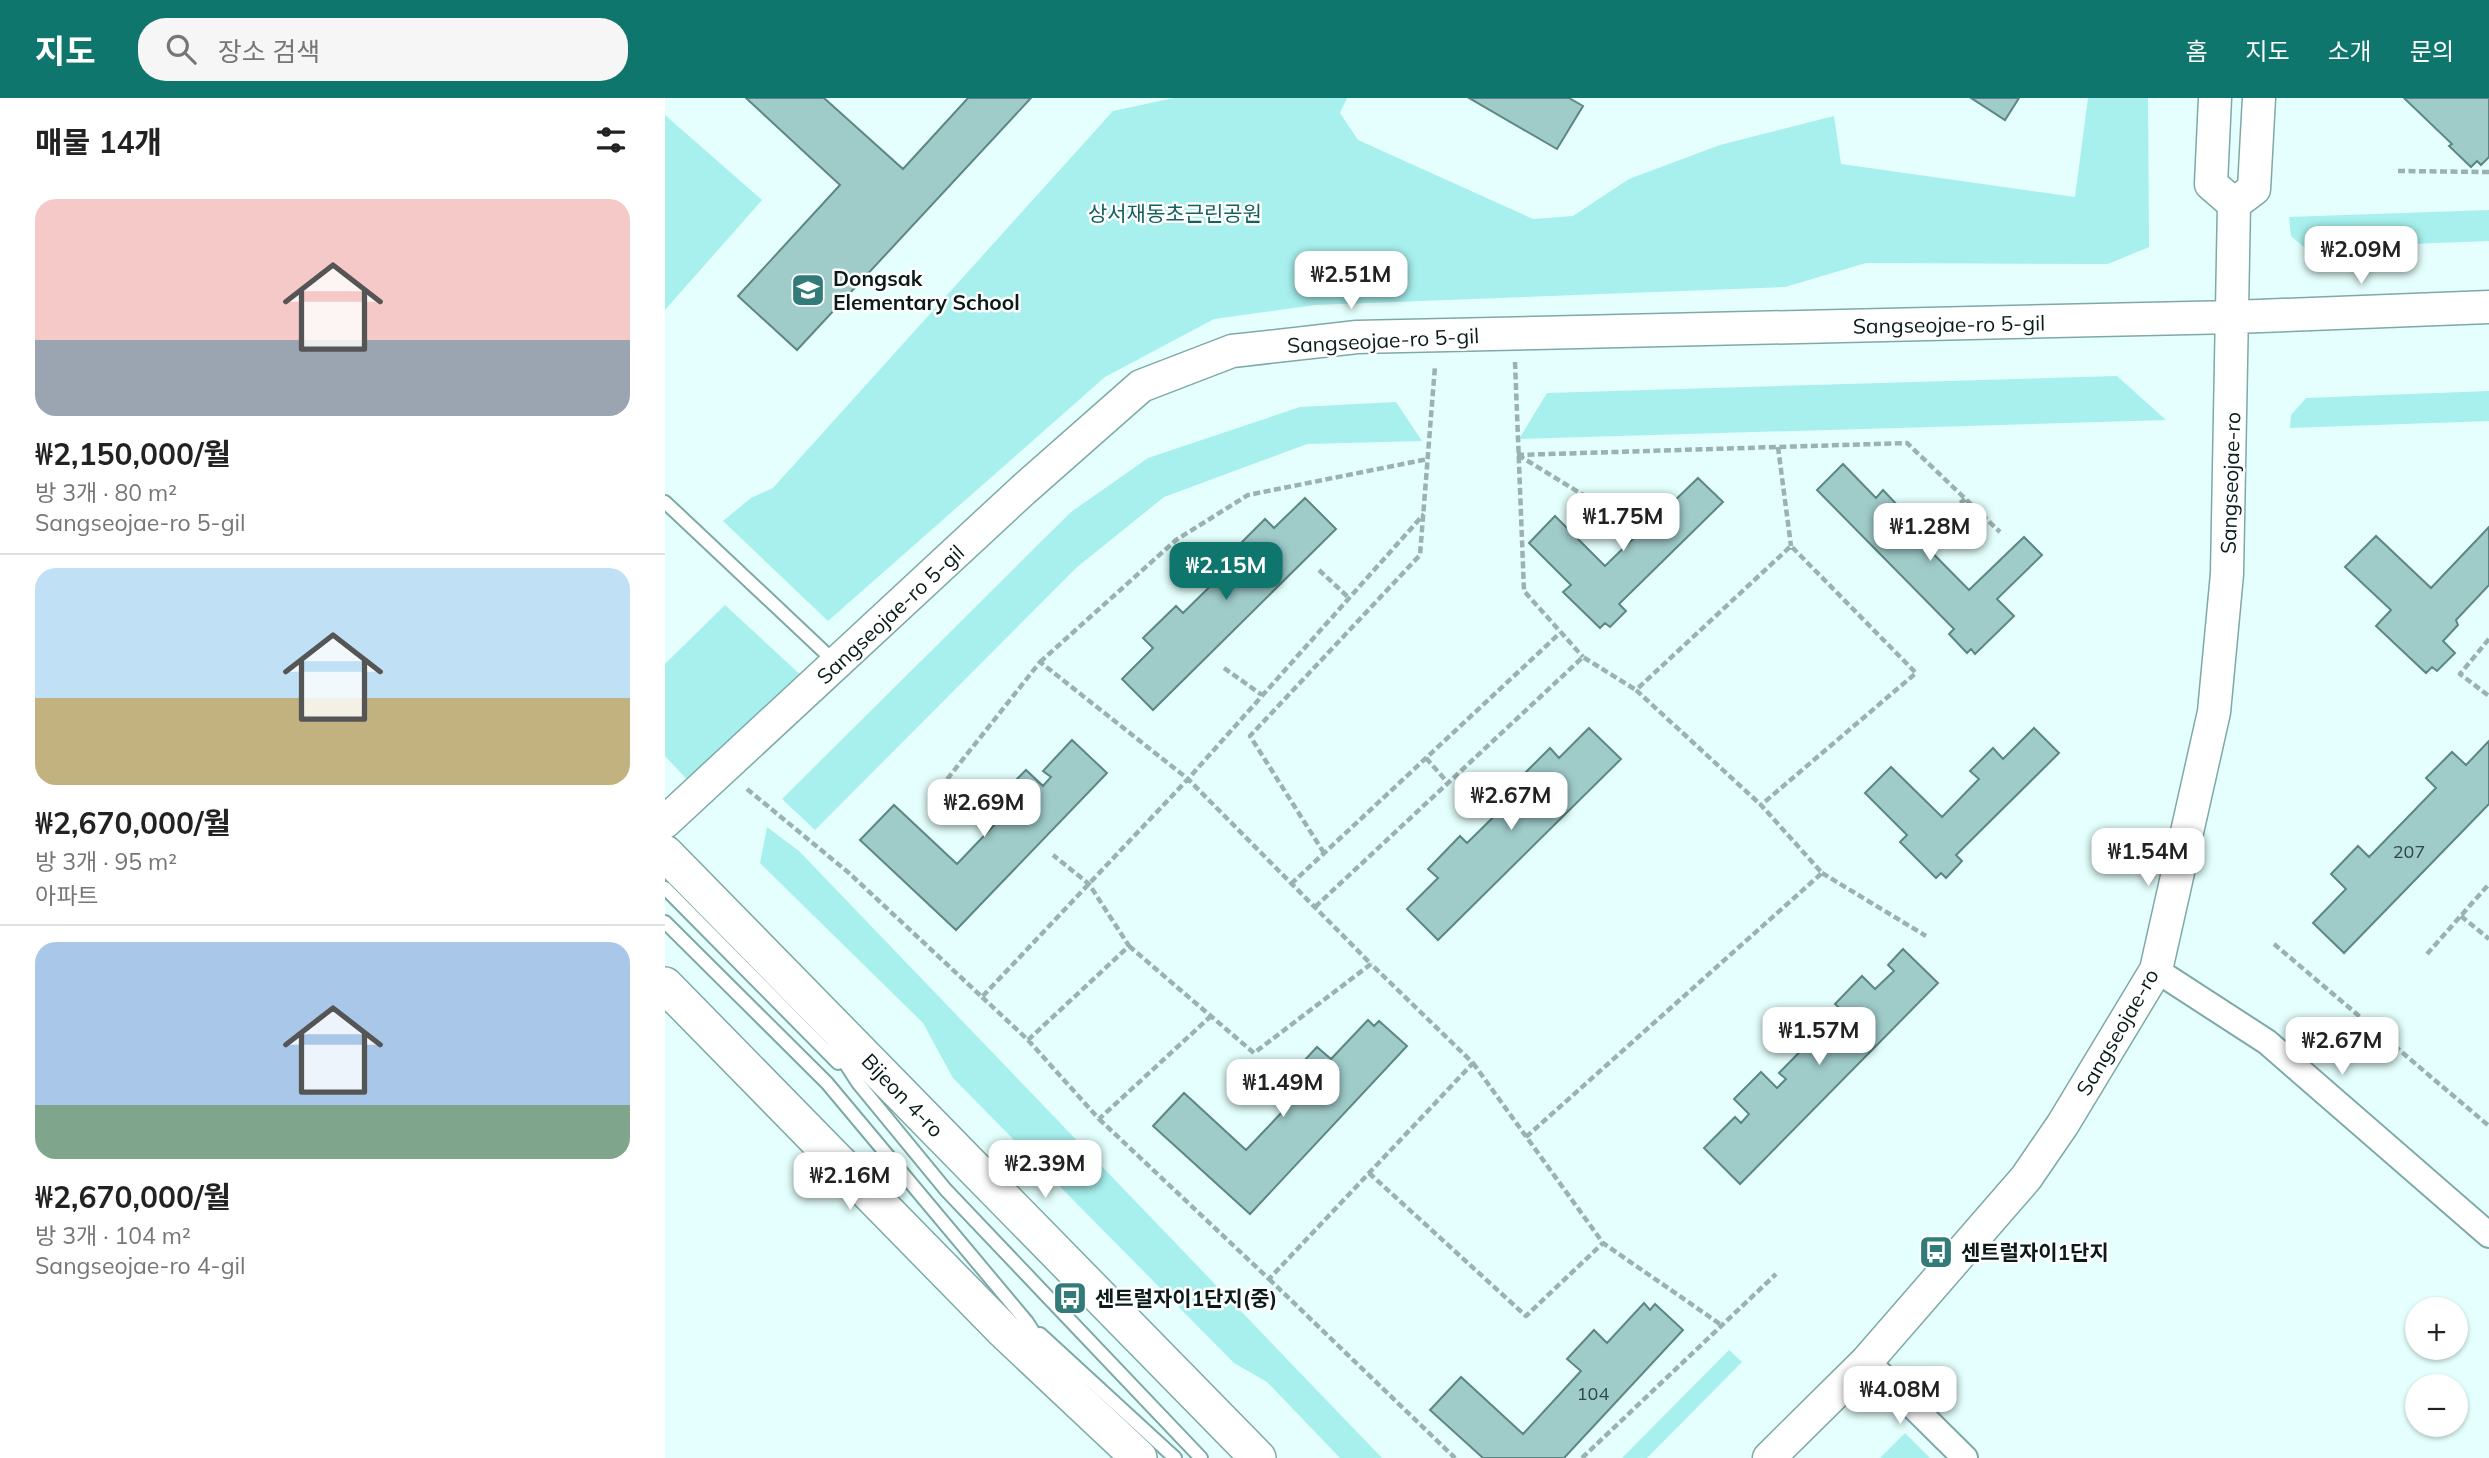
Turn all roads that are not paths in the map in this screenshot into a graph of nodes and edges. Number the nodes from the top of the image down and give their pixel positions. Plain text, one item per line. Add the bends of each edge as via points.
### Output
1 (2215, 98) edge
2 (2259, 98) edge
3 (2234, 204) junction
4 (2489, 307) edge
5 (2234, 317) junction
6 (665, 502) edge
7 (837, 663) junction
8 (665, 822) edge
9 (665, 853) edge
10 (665, 888) edge
11 (665, 922) edge
12 (2156, 970) junction
13 (791, 981) junction
14 (665, 985) edge
15 (858, 1083) junction
16 (2489, 1235) edge
17 (1027, 1321) junction
18 (1867, 1361) junction
19 (1076, 1397) junction
20 (1139, 1458) edge
21 (1175, 1458) edge
22 (1201, 1458) edge
23 (1258, 1458) edge
24 (1769, 1458) edge
25 (1965, 1458) edge

1 - 3 street via 2211,184
2 - 3 street via 2254,189
3 - 5 street, Sangseojae-ro
4 - 5 street, Sangseojae-ro 5-gil
5 - 7 street, Sangseojae-ro 5-gil via 1357,337 1232,351 1141,386
5 - 12 street, Sangseojae-ro via 2227,574 2214,712
6 - 7 lane
7 - 8 street, Sangseojae-ro 5-gil
9 - 13 main road, Bijeon 4-ro
10 - 15 lane
11 - 17 lane via 827,1083
12 - 16 street via 2267,1042
12 - 18 street, Sangseojae-ro via 2026,1178
13 - 15 lane
13 - 23 main road, Bijeon 4-ro
14 - 19 main road via 1004,1331
15 - 22 lane via 946,1190
17 - 19 lane
17 - 21 lane
18 - 24 street, Sangseojae-ro
18 - 25 street
19 - 20 main road

